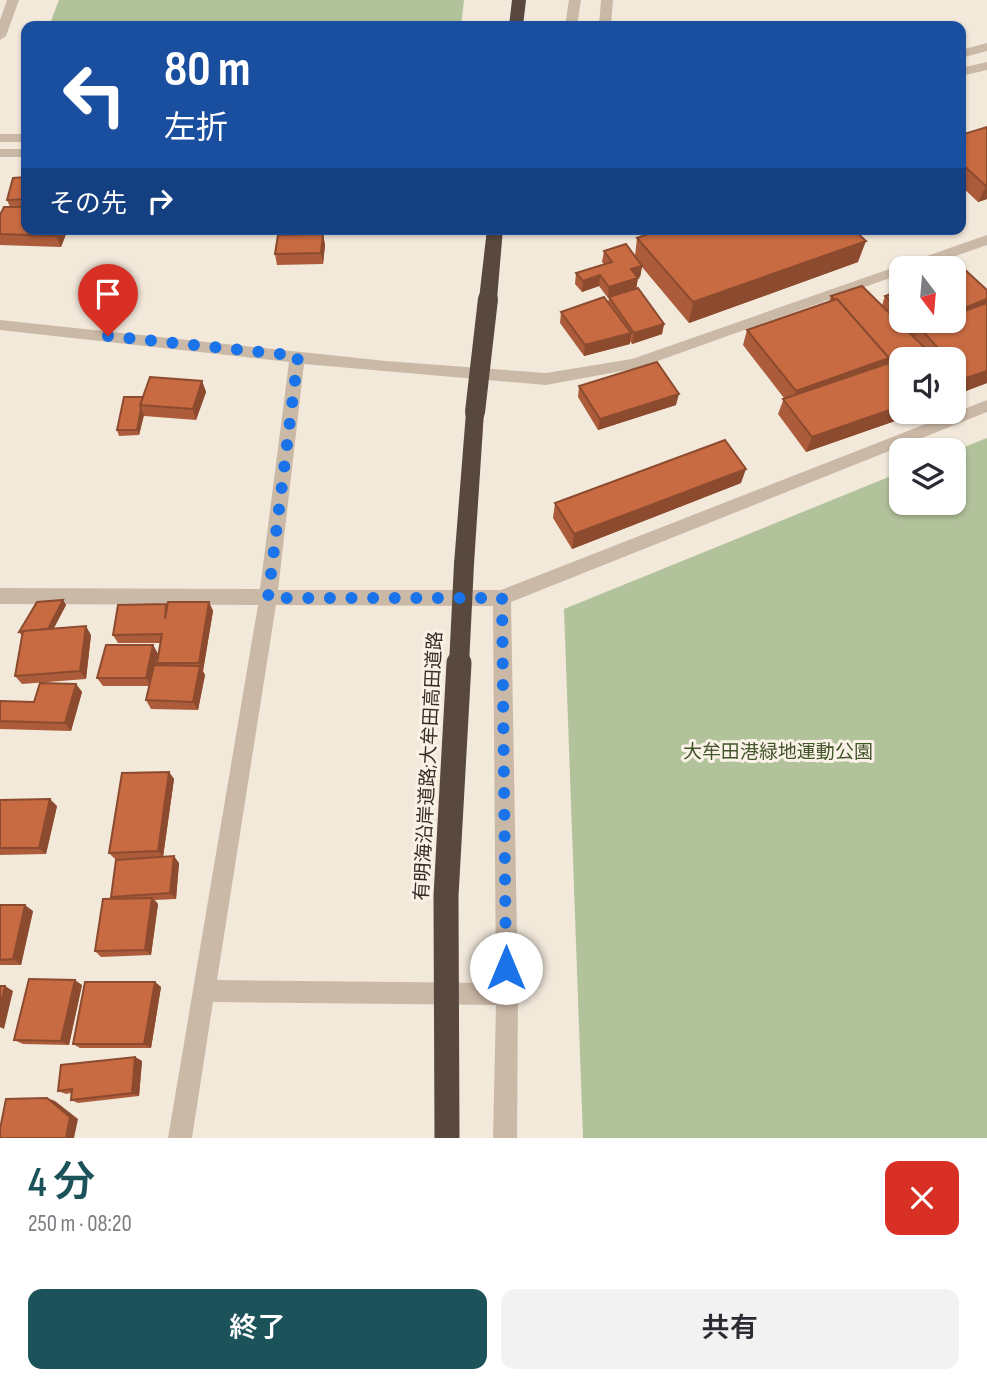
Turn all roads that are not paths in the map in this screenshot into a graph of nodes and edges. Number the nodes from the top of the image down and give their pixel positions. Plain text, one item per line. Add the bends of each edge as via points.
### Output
1 (13, 0) edge
2 (519, 0) edge
3 (575, 0) edge
4 (607, 0) edge
5 (517, 21) edge
6 (573, 21) edge
7 (605, 21) edge
8 (0, 36) edge
9 (987, 47) edge
10 (966, 53) edge
11 (987, 66) edge
12 (966, 71) edge
13 (0, 138) edge
14 (21, 138) edge
15 (0, 153) edge
16 (21, 153) edge
17 (494, 235) edge
18 (987, 240) edge
19 (939, 256) edge
20 (889, 273) edge
21 (0, 325) edge
22 (298, 356) junction
23 (987, 406) edge
24 (0, 596) edge
25 (268, 598) junction
26 (502, 598) junction
27 (204, 991) junction
28 (507, 994) junction
29 (180, 1138) edge
30 (447, 1138) edge
31 (505, 1138) edge

1 - 8 street
2 - 5 highway
3 - 6 street
4 - 7 street
9 - 10 street
11 - 12 street
13 - 14 street
15 - 16 street
17 - 30 highway, 有明海沿岸道路;大牟田高田道路, bridge via 475,412 446,896
18 - 19 street
20 - 22 street via 633,364 546,379
21 - 22 street
22 - 25 street
23 - 26 street
24 - 25 street
25 - 26 street
25 - 27 street
26 - 28 street
27 - 28 street
27 - 29 street
28 - 31 street

